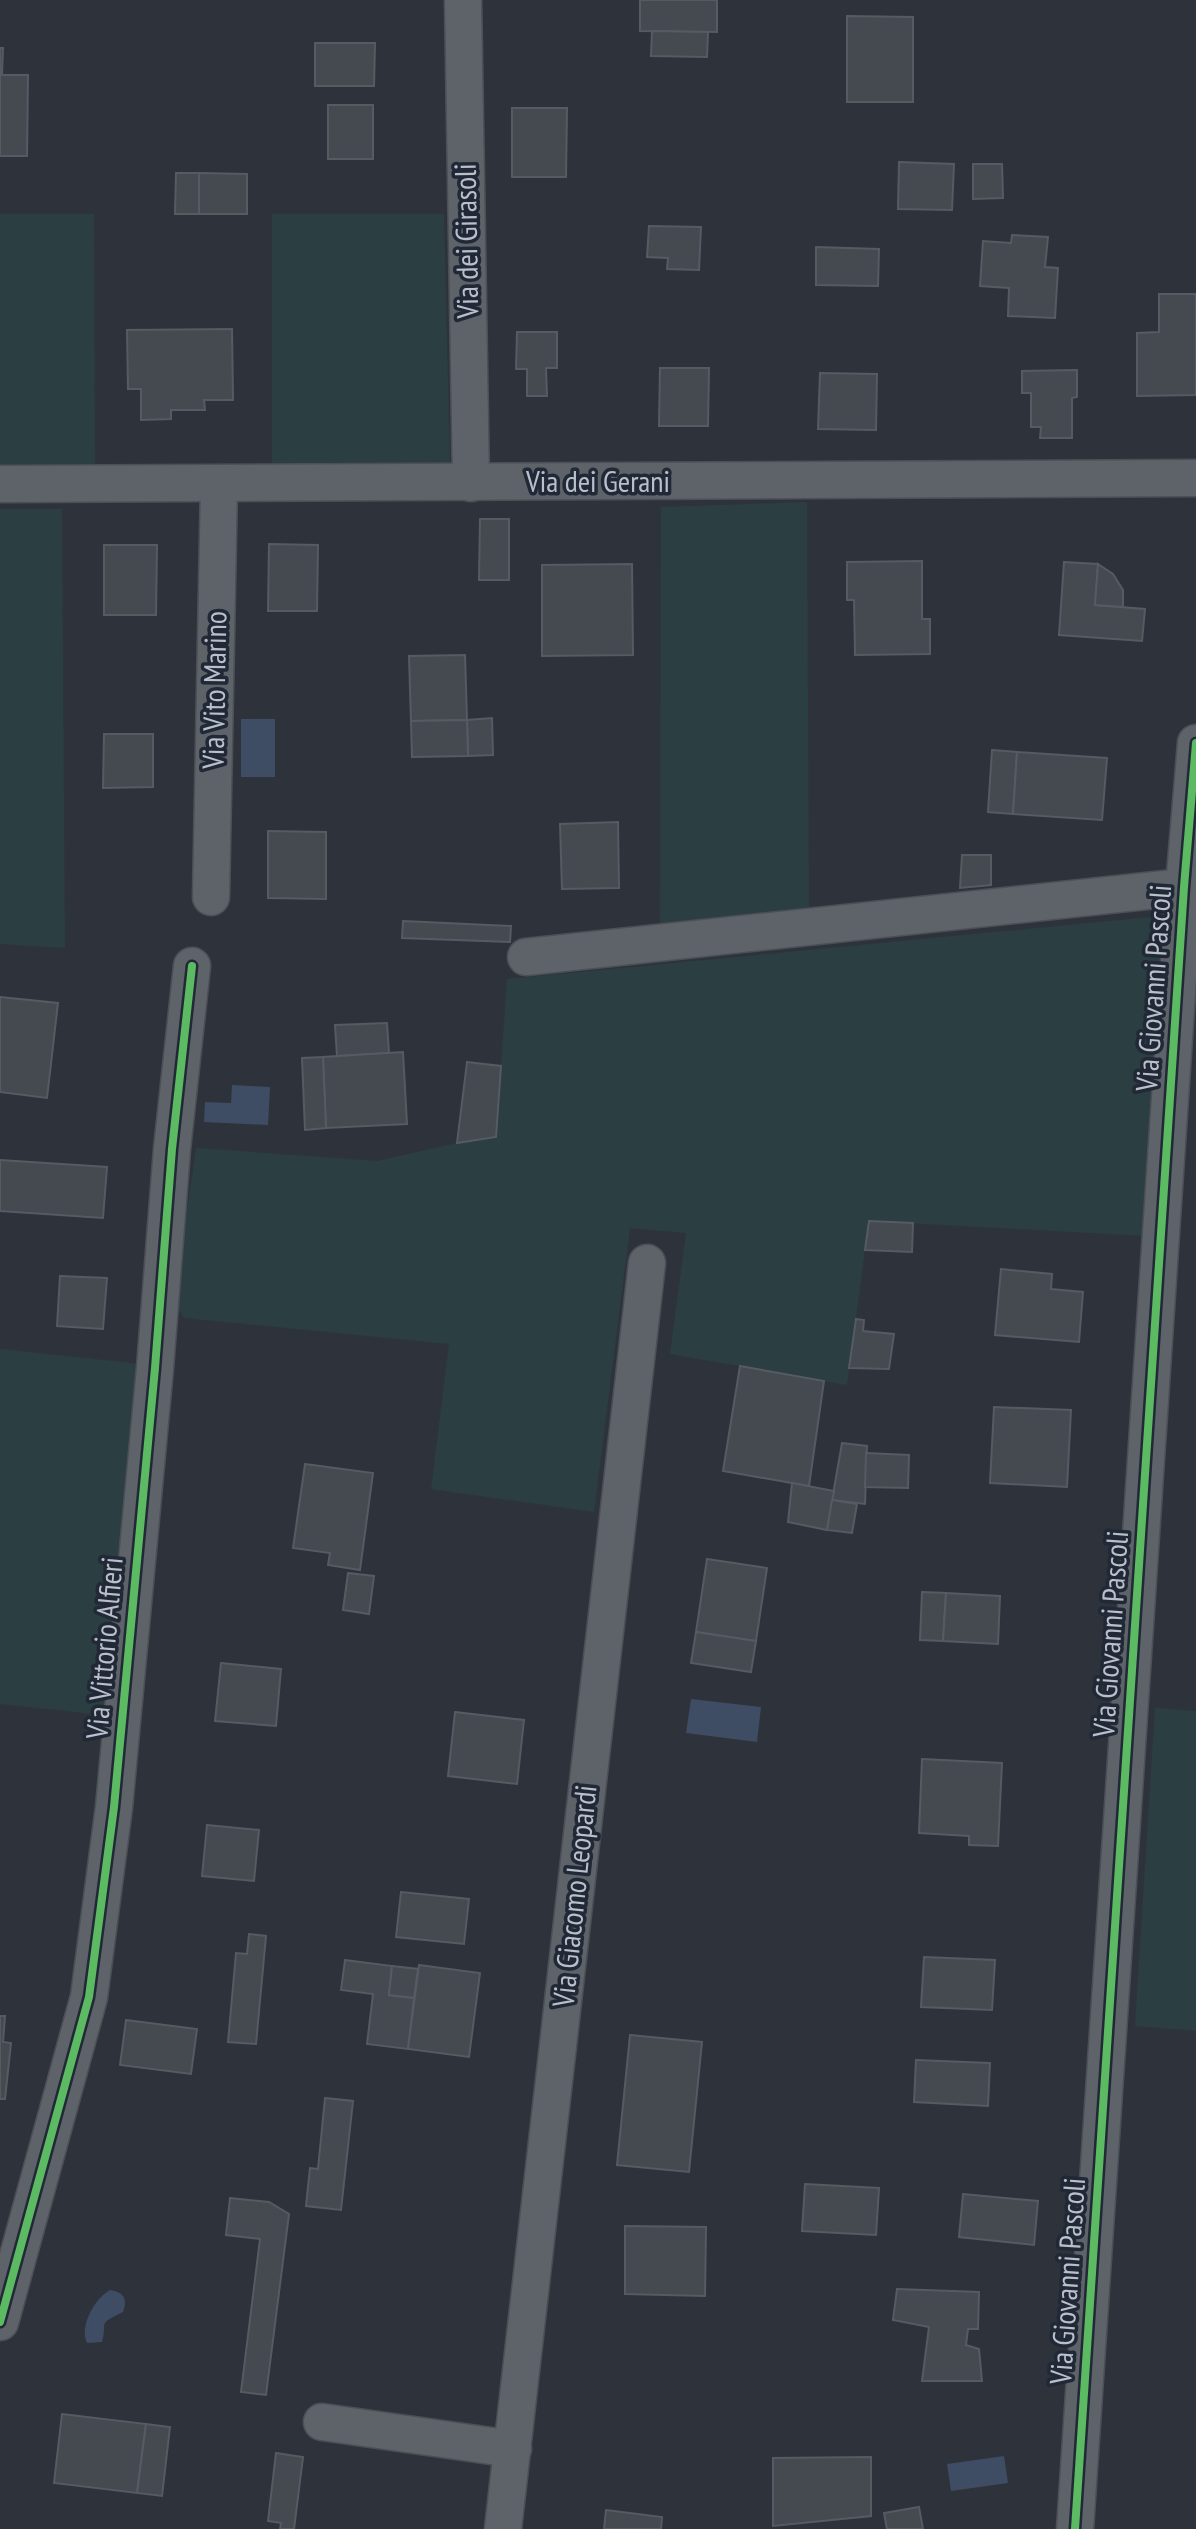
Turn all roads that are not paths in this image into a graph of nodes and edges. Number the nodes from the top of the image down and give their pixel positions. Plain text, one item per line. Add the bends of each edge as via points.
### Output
1 (463, 0) edge
2 (1196, 478) edge
3 (471, 483) junction
4 (0, 484) edge
5 (219, 484) junction
6 (1196, 743) edge
7 (1184, 887) junction
8 (211, 897) dead end
9 (526, 957) dead end
10 (192, 966) dead end
11 (647, 1263) dead end
12 (0, 2322) edge
13 (322, 2422) dead end
14 (513, 2449) junction
15 (503, 2529) edge
16 (1075, 2529) edge

1 - 3 street, Via dei Girasoli
2 - 3 street, Via dei Gerani
3 - 5 street, Via dei Gerani
4 - 5 street, Via dei Gerani
5 - 8 street, Via Vito Marino
6 - 7 street, Via Giovanni Pascoli
7 - 9 street
7 - 16 street, Via Giovanni Pascoli
10 - 12 street, Via Vittorio Alfieri via 114,1807 89,1997
11 - 14 street, Via Giacomo Leopardi
13 - 14 street
14 - 15 street, Via Giacomo Leopardi

